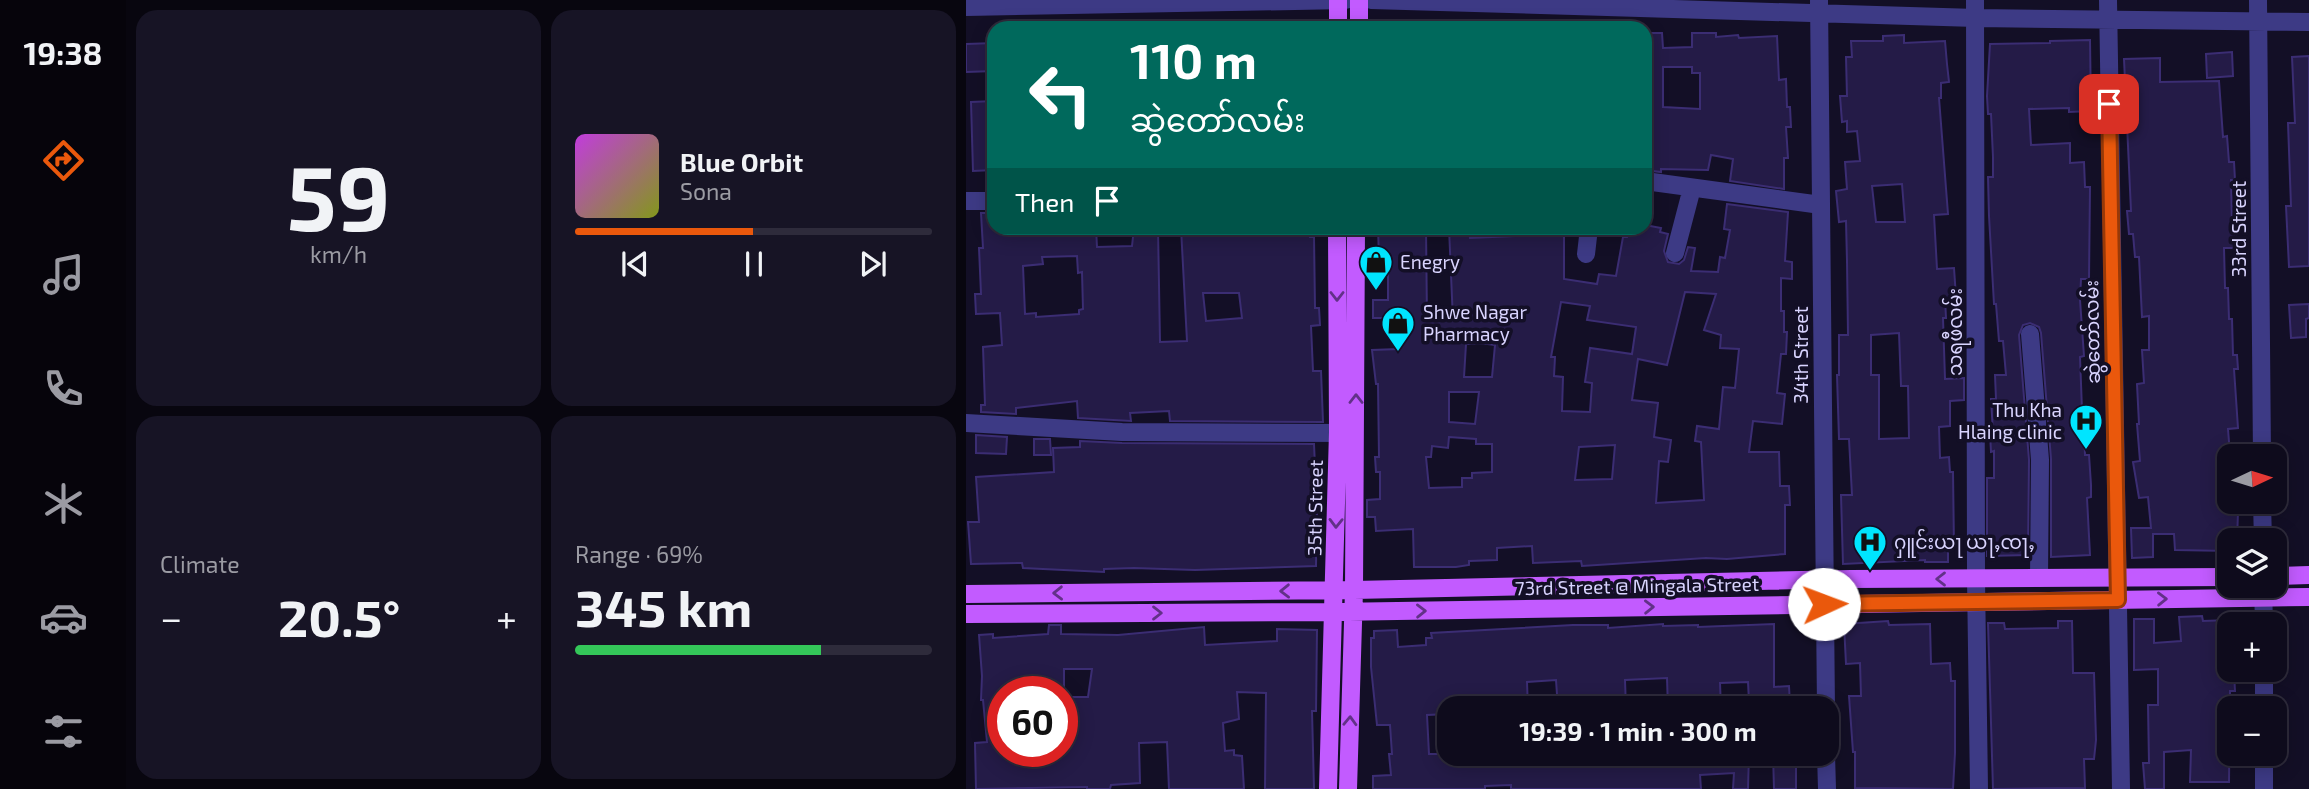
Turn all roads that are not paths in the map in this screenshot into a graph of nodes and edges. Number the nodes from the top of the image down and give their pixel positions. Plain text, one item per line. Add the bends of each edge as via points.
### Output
1 (1338, 0) edge
2 (1346, 0) edge
3 (1359, 0) edge
4 (1371, 0) edge
5 (1975, 0) edge
6 (2108, 0) edge
7 (2258, 0) edge
8 (1125, 2) edge
9 (1596, 4) edge
10 (966, 7) edge
11 (1819, 7) edge
12 (1976, 18) junction
13 (2108, 20) junction
14 (1338, 21) edge
15 (1359, 21) edge
16 (2258, 22) junction
17 (2309, 22) edge
18 (1652, 182) edge
19 (1692, 188) junction
20 (966, 201) edge
21 (987, 201) edge
22 (1821, 205) junction
23 (1337, 235) edge
24 (1356, 235) edge
25 (1588, 235) edge
26 (1675, 253) dead end
27 (1586, 254) dead end
28 (2030, 334) dead end
29 (966, 423) edge
30 (1347, 433) junction
31 (2262, 444) edge
32 (2309, 575) edge
33 (2287, 576) edge
34 (2217, 577) edge
35 (2039, 578) junction
36 (1976, 579) junction
37 (2117, 579) junction
38 (1824, 580) junction
39 (1334, 590) junction
40 (1354, 590) junction
41 (966, 594) edge
42 (2217, 595) edge
43 (2287, 595) edge
44 (2309, 597) edge
45 (2118, 600) junction
46 (1977, 603) junction
47 (1824, 604) junction
48 (1334, 612) junction
49 (1353, 612) junction
50 (966, 614) edge
51 (1826, 696) edge
52 (1826, 766) edge
53 (2264, 766) edge
54 (1328, 789) edge
55 (1348, 789) edge
56 (1827, 789) edge
57 (1979, 789) edge
58 (2122, 789) edge
59 (2264, 789) edge

1 - 2 street
1 - 8 street
1 - 14 main road
3 - 15 main road
4 - 9 street
5 - 12 street, သရဖီလမ်း
6 - 13 street, ဆွဲတော်လမ်း
7 - 16 street, 33rd Street
8 - 10 street
9 - 11 street
11 - 12 street
11 - 22 street, 34th Street
12 - 13 street
12 - 36 street, သရဖီလမ်း
13 - 16 street
13 - 37 street, ဆွဲတော်လမ်း
16 - 17 street
16 - 31 street, 33rd Street
18 - 19 street
19 - 22 street
19 - 26 street
20 - 21 street
22 - 38 street, 34th Street
23 -> 30 main road, 35th Street
30 -> 24 main road, 35th Street
25 - 27 street
28 - 35 street via 2040,460
29 - 30 street via 1122,432
30 -> 39 main road, 35th Street
30 - 40 main road, 35th Street
32 - 33 main road
34 - 37 main road, 73rd Street @ Mingala Street
35 - 36 main road, 73rd Street @ Mingala Street
35 - 37 main road, 73rd Street @ Mingala Street
36 -> 38 main road, 73rd Street @ Mingala Street
36 - 46 street, သရဖီလမ်း
37 - 45 street, ဆွဲတော်လမ်း
38 - 40 main road, 73rd Street @ Mingala Street
38 - 47 street, 34th Street
39 - 40 main road, 73rd Street @ Mingala Street
39 -> 41 main road, 73rd Street @ Mingala Street
39 - 48 main road, 35th Street
40 - 49 main road, 35th Street
45 -> 42 main road, 73rd Street @ Mingala Street
43 - 44 main road, 73rd Street @ Mingala Street
45 - 46 main road, 73rd Street @ Mingala Street
45 - 58 street, ဆွဲတော်လမ်း
46 - 47 main road, 73rd Street @ Mingala Street
46 - 57 street, သရဖီလမ်း
49 -> 47 main road, 73rd Street @ Mingala Street
47 - 51 street, 34th Street
48 - 49 main road, 73rd Street @ Mingala Street
50 -> 48 main road, 73rd Street @ Mingala Street
48 - 54 main road, 35th Street
55 -> 49 main road, 35th Street
52 - 56 street
53 - 59 street

